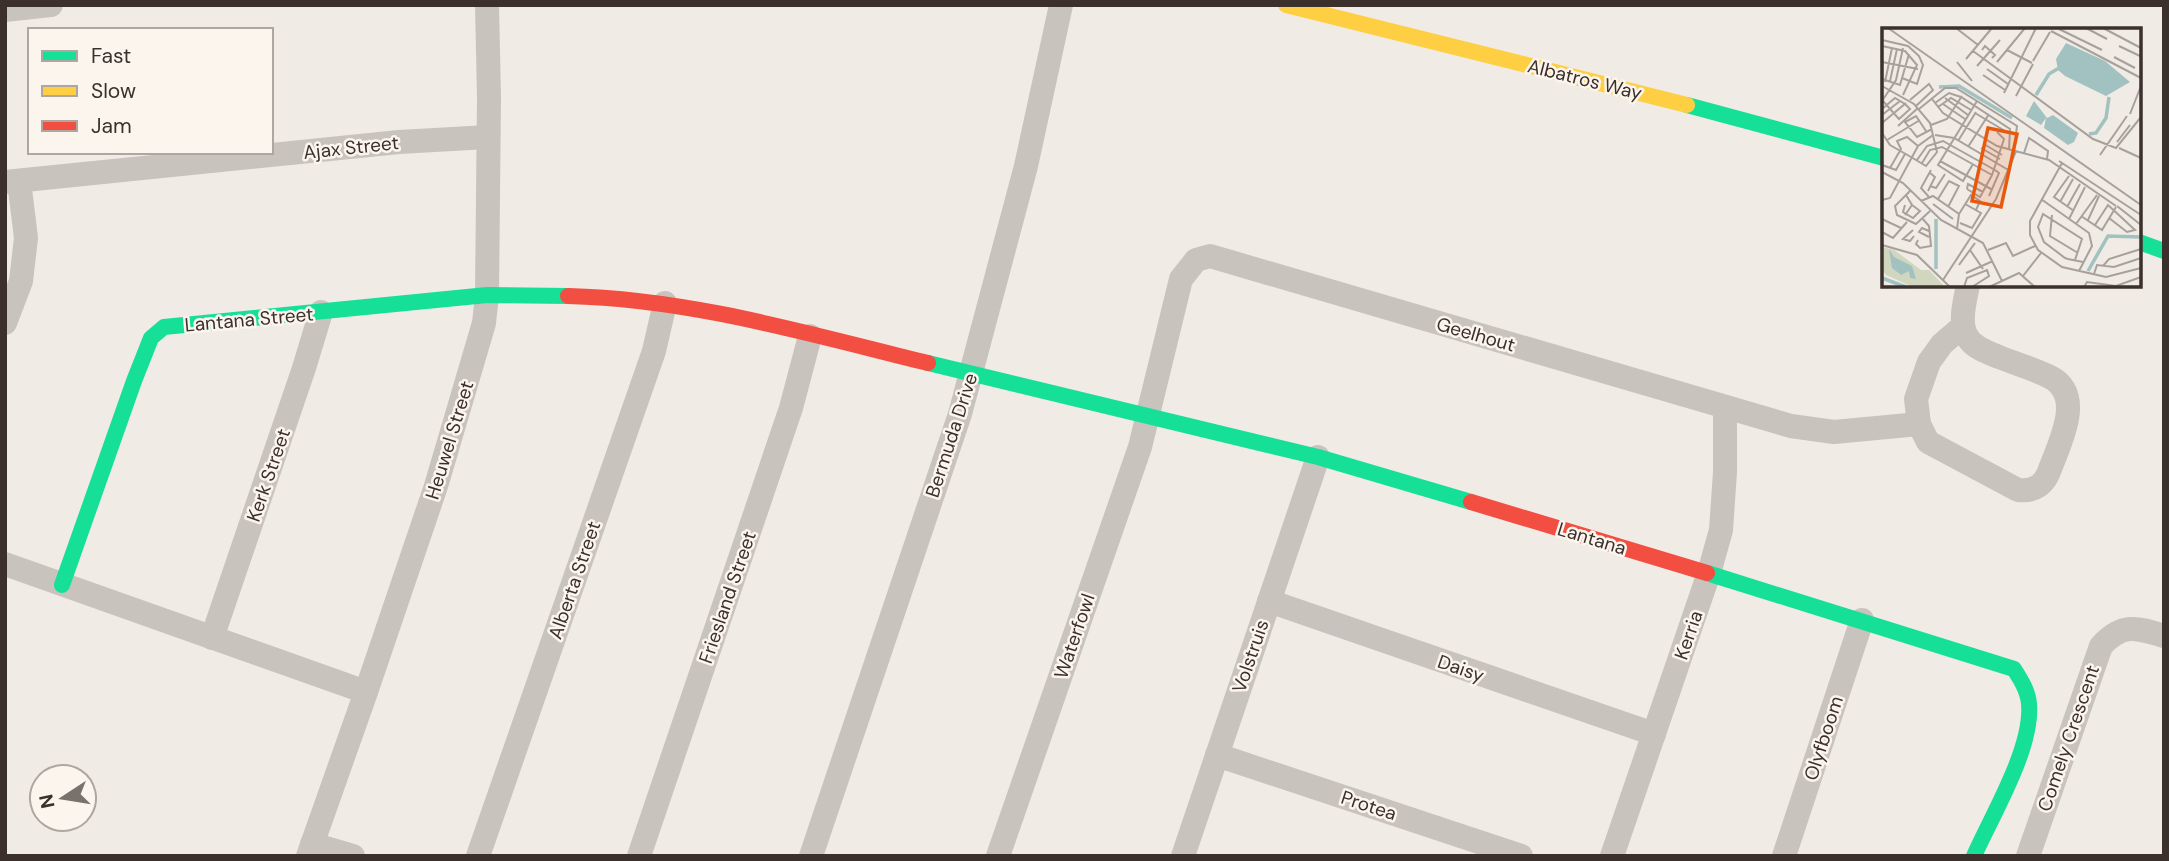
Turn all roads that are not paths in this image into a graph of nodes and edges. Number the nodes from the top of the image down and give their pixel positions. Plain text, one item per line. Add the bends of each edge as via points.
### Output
1 (51, 5) edge
2 (487, 5) edge
3 (1061, 5) edge
4 (1286, 5) edge
5 (5, 9) edge
6 (488, 137) junction
7 (1882, 157) edge
8 (12, 182) edge
9 (2141, 243) edge
10 (2164, 251) edge
11 (1968, 287) edge
12 (486, 295) junction
13 (665, 303) junction
14 (321, 312) junction
15 (5, 323) edge
16 (1963, 326) junction
17 (810, 336) junction
18 (971, 375) junction
19 (1725, 407) junction
20 (1148, 416) junction
21 (1919, 424) junction
22 (1318, 457) junction
23 (5, 564) edge
24 (1709, 573) junction
25 (62, 585) junction
26 (1269, 601) junction
27 (1861, 620) junction
28 (2164, 636) edge
29 (212, 638) junction
30 (366, 692) junction
31 (1654, 734) junction
32 (1217, 755) junction
33 (310, 850) edge
34 (353, 856) edge
35 (478, 856) edge
36 (639, 856) edge
37 (811, 856) edge
38 (998, 856) edge
39 (1183, 856) edge
40 (1521, 856) edge
41 (1612, 856) edge
42 (1784, 856) edge
43 (1974, 856) edge
44 (2028, 856) edge

1 - 5 street
2 - 6 street, Heuwel Street
3 - 18 street, Bermuda Drive via 1026,166
4 - 7 street, Albatros Way
6 - 8 street, Ajax Street
6 - 12 street, Heuwel Street
8 - 15 street via 26,238 21,281
9 - 10 street
11 - 16 street
12 - 13 street, Lantana Street
12 - 14 street, Lantana Street
12 - 30 street, Heuwel Street via 484,323 436,486
13 - 17 street, Lantana Street
13 - 35 street, Alberta Street via 654,351
14 - 25 street, Lantana Street via 198,321 164,327 151,338
14 - 29 street, Kerk Street
16 - 21 street via 1929,362 1916,399
16 - 21 street via 1978,348 2051,377 2066,393 2067,423 2049,473 2035,489 2018,490 1928,442
17 - 18 street, Lantana
17 - 36 street, Friesland Street via 791,408
18 - 20 street, Lantana
18 - 37 street, Bermuda Drive
19 - 20 street, Geelhout via 1210,256 1196,260 1181,279
19 - 21 street, Geelhout via 1791,426 1834,432
19 - 24 street, Kerria via 1721,530
20 - 22 street, Lantana
20 - 38 street, Waterfowl
22 - 24 street, Lantana
22 - 26 street, Volstruis
23 - 25 street
24 - 27 street, Lantana
24 - 31 street, Kerria
25 - 29 street
26 - 31 street, Daisy
26 - 32 street, Volstruis
27 - 42 street, Olyfboom
27 - 43 street, Lantana via 2014,669 2025,684 2030,711 2022,750
28 - 44 street, Comely Crescent via 2140,628 2126,629 2101,646
29 - 30 street
30 - 33 street, Heuwel Street
31 - 41 street, Kerria
32 - 39 street, Volstruis
32 - 40 street, Protea
33 - 34 street

